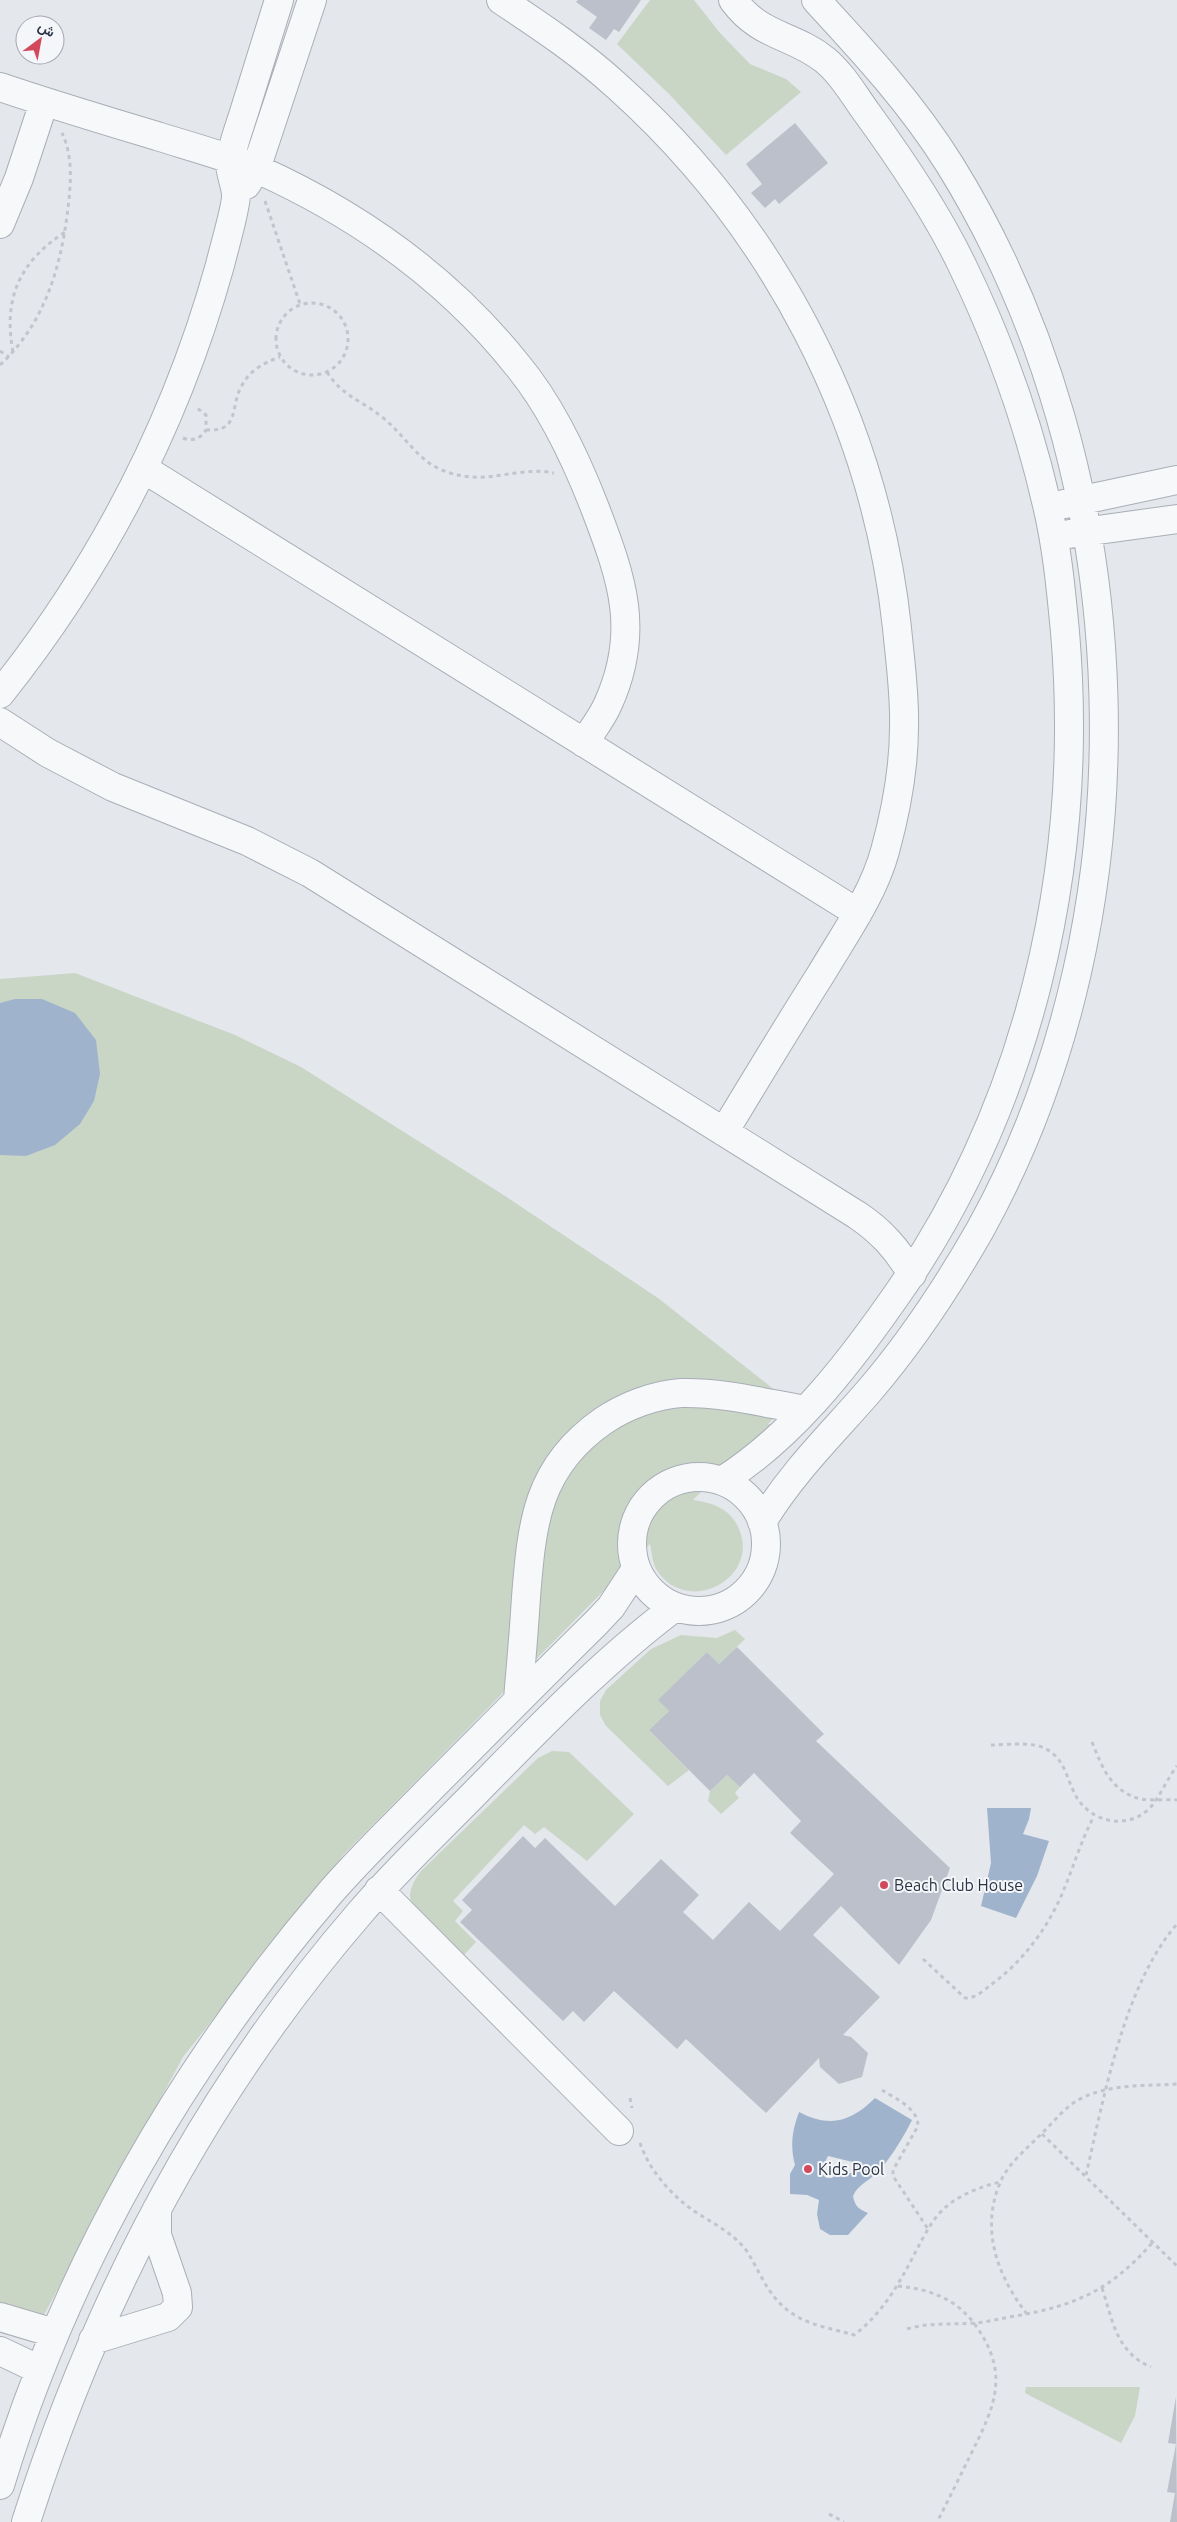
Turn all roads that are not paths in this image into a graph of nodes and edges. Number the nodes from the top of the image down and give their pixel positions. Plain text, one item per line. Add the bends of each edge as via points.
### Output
1 (279, 0) edge
2 (312, 0) edge
3 (501, 0) edge
4 (733, 0) edge
5 (816, 0) edge
6 (840, 12) edge
7 (814, 52) junction
8 (0, 88) edge
9 (42, 109) junction
10 (230, 159) junction
11 (256, 169) junction
12 (236, 195) junction
13 (0, 224) edge
14 (144, 469) junction
15 (1177, 480) edge
16 (1080, 500) junction
17 (1048, 507) junction
18 (1177, 519) edge
19 (1086, 531) junction
20 (1053, 536) junction
21 (0, 694) edge
22 (0, 722) edge
23 (584, 743) junction
24 (858, 914) junction
25 (724, 1132) junction
26 (912, 1274) junction
27 (805, 1410) junction
28 (722, 1481) junction
29 (762, 1522) junction
30 (636, 1569) junction
31 (675, 1607) junction
32 (518, 1699) junction
33 (379, 1890) junction
34 (631, 2129) road end
35 (157, 2208) junction
36 (0, 2317) edge
37 (54, 2333) junction
38 (93, 2340) junction
39 (0, 2351) edge
40 (40, 2370) junction
41 (0, 2485) edge
42 (26, 2522) edge

1 - 10 street
2 - 11 street
3 - 24 street via 555,35 618,87 676,144 723,199 765,258 802,320 834,384 859,452 879,521 893,592 904,726 900,790 884,854
4 - 7 street via 742,12 767,31
5 - 6 street
6 - 7 street
6 - 16 street via 949,164 993,241 1029,323 1057,407
7 - 17 street via 836,70 919,188 960,262 996,339 1024,419
8 - 9 street
9 - 10 street
9 - 13 street
10 - 11 street
10 - 12 street
11 - 12 street
11 - 23 street via 317,199 374,234 434,278 519,366 556,423 585,482 609,545 621,586 627,626 622,668 607,706
12 - 14 street via 200,332
14 - 21 street via 72,596
14 - 23 street
15 - 16 street
16 - 17 street
16 - 19 street
17 - 20 street
18 - 19 street
19 - 20 street
19 - 29 street via 1104,673 1105,764 1099,844 1083,943 1066,1017 1043,1090 1014,1161 980,1229 940,1294 870,1389 791,1478
20 - 26 street via 1068,674 1069,762 1062,850 1048,936 1029,1016 982,1145
22 - 25 street via 48,753 113,787 247,841 310,873
23 - 24 street
24 - 25 street
25 - 26 street via 877,1229 898,1250
26 - 27 street
27 - 28 street via 764,1453
27 - 32 street via 713,1394 679,1394 638,1403 614,1413 587,1432 564,1457 546,1486 534,1518
28 - 29 street via 753,1504
28 - 30 street via 688,1478 657,1491 641,1511 632,1535
29 - 31 street via 766,1538 765,1556 760,1572 746,1592 725,1606 708,1611
30 - 31 street via 652,1592
30 - 32 street via 611,1607
31 - 33 street via 583,1684
32 - 37 street via 354,1867 259,1982 157,2133 106,2226
33 - 34 street
33 - 35 street via 320,1960 250,2056 196,2139
35 - 38 street
35 - 38 street via 157,2235 177,2293 178,2307 168,2317
36 - 37 street
37 - 40 street
38 - 42 street
39 - 40 street
40 - 41 street

